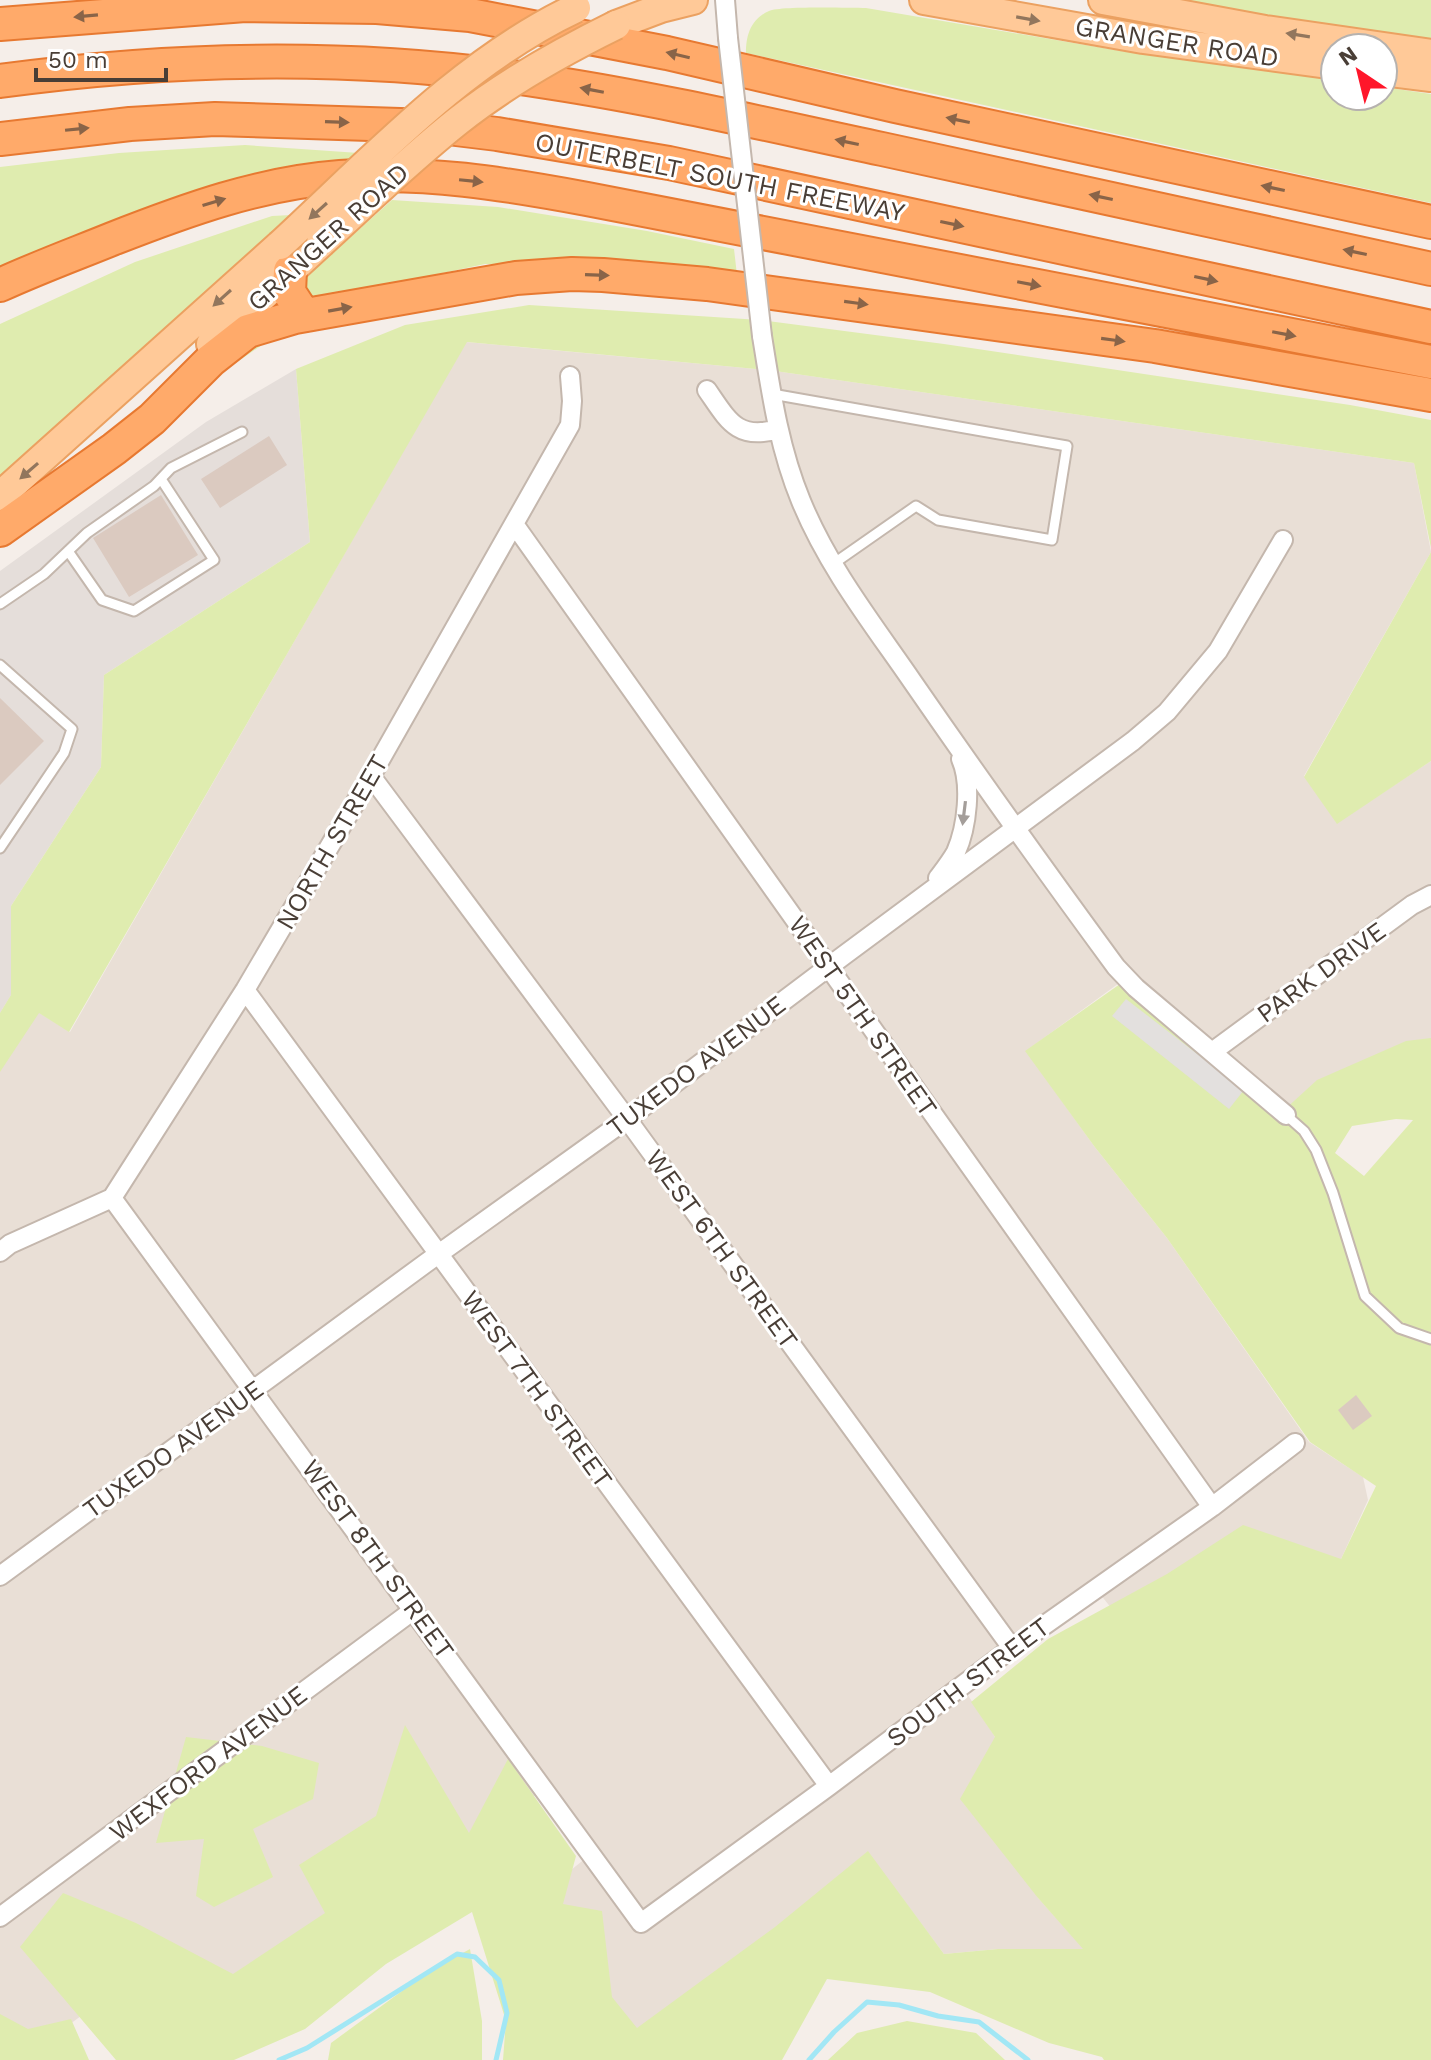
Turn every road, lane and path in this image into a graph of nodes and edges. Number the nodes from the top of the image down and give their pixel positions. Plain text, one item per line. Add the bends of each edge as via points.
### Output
1 (693, 0) edge
2 (725, 0) edge
3 (924, 0) edge
4 (1103, 0) edge
5 (586, 4) edge
6 (0, 24) edge
7 (1431, 54) edge
8 (1319, 63) edge
9 (1399, 73) edge
10 (1431, 77) edge
11 (0, 81) edge
12 (0, 139) edge
13 (1431, 222) edge
14 (140, 228) junction
15 (285, 258) junction
16 (1431, 269) edge
17 (0, 285) edge
18 (0, 309) edge
19 (304, 315) junction
20 (1431, 327) edge
21 (1431, 362) edge
22 (570, 376) dead end
23 (707, 390) dead end
24 (772, 394) junction
25 (1431, 395) edge
26 (778, 429) junction
27 (242, 432) dead end
28 (161, 479) junction
29 (0, 496) edge
30 (514, 524) junction
31 (0, 530) edge
32 (1283, 540) dead end
33 (68, 551) junction
34 (833, 564) junction
35 (0, 604) edge
36 (0, 665) edge
37 (951, 738) junction
38 (371, 776) junction
39 (1014, 828) junction
40 (0, 848) edge
41 (1431, 895) edge
42 (923, 896) junction
43 (828, 967) junction
44 (245, 990) junction
45 (1212, 1052) junction
46 (1286, 1115) joint
47 (627, 1119) junction
48 (112, 1198) junction
49 (5, 1248) edge
50 (439, 1254) junction
51 (1431, 1339) edge
52 (254, 1389) junction
53 (1295, 1443) dead end
54 (1212, 1507) junction
55 (0, 1576) edge
56 (415, 1609) junction
57 (1012, 1648) junction
58 (829, 1786) junction
59 (0, 1917) edge
60 (641, 1923) joint

1 - 15 main road, GRANGER ROAD, bridge via 616,25 528,73 459,120 321,243
2 - 24 street, bridge
3 -> 8 main road, GRANGER ROAD via 1143,39
7 -> 4 main road, GRANGER ROAD
5 -> 15 main road, GRANGER ROAD, bridge via 529,33 473,72
13 -> 6 highway via 667,53 470,15 245,5
9 - 10 main road
16 -> 11 highway via 682,107 523,79 339,64 209,63
12 -> 20 highway, OUTERBELT SOUTH FREEWAY via 215,119 431,126 497,134 669,163
14 - 17 highway
14 - 18 highway via 88,267
14 -> 21 highway via 240,194 305,181 372,175 472,181
15 - 19 highway via 289,292
15 -> 29 main road, GRANGER ROAD
15 - 31 main road, GRANGER ROAD via 110,435
19 -> 25 highway via 494,281 603,275 1029,327
19 - 31 highway via 259,326 238,338 152,419
22 - 30 street, NORTH STREET via 570,425
23 - 26 street via 736,429 751,434
24 - 26 street
24 - 34 lane via 1067,446 1052,540 938,520 916,506
26 - 34 street via 801,501
27 - 28 lane via 171,468
28 - 33 lane
28 - 33 lane via 214,560 134,611 102,600
30 - 38 street, NORTH STREET
30 - 43 street, WEST 5TH STREET
32 - 39 street, TUXEDO AVENUE via 1218,651 1167,712
33 - 35 lane
34 - 37 street
36 - 40 lane via 72,729 64,753
37 - 39 street
37 -> 42 street via 963,765 963,825 956,851
38 - 44 street, NORTH STREET
38 - 47 street, WEST 6TH STREET
39 - 42 street, TUXEDO AVENUE
39 - 45 street via 1116,967
41 - 45 street, PARK DRIVE
42 - 43 street, TUXEDO AVENUE
43 - 47 street, TUXEDO AVENUE
43 - 54 street, WEST 5TH STREET
44 - 48 street, NORTH STREET
44 - 50 street, WEST 7TH STREET
45 - 46 street
46 - 51 lane via 1316,1150 1365,1296 1399,1328
47 - 50 street, TUXEDO AVENUE
47 - 57 street, WEST 6TH STREET
48 - 49 street
48 - 52 street, WEST 8TH STREET
50 - 52 street, TUXEDO AVENUE
50 - 58 street, WEST 7TH STREET
52 - 55 street, TUXEDO AVENUE
52 - 56 street, WEST 8TH STREET
53 - 54 street, SOUTH STREET
54 - 57 street, SOUTH STREET
56 - 59 street, WEXFORD AVENUE
56 - 60 street, WEST 8TH STREET
57 - 58 street, SOUTH STREET
58 - 60 street, SOUTH STREET

